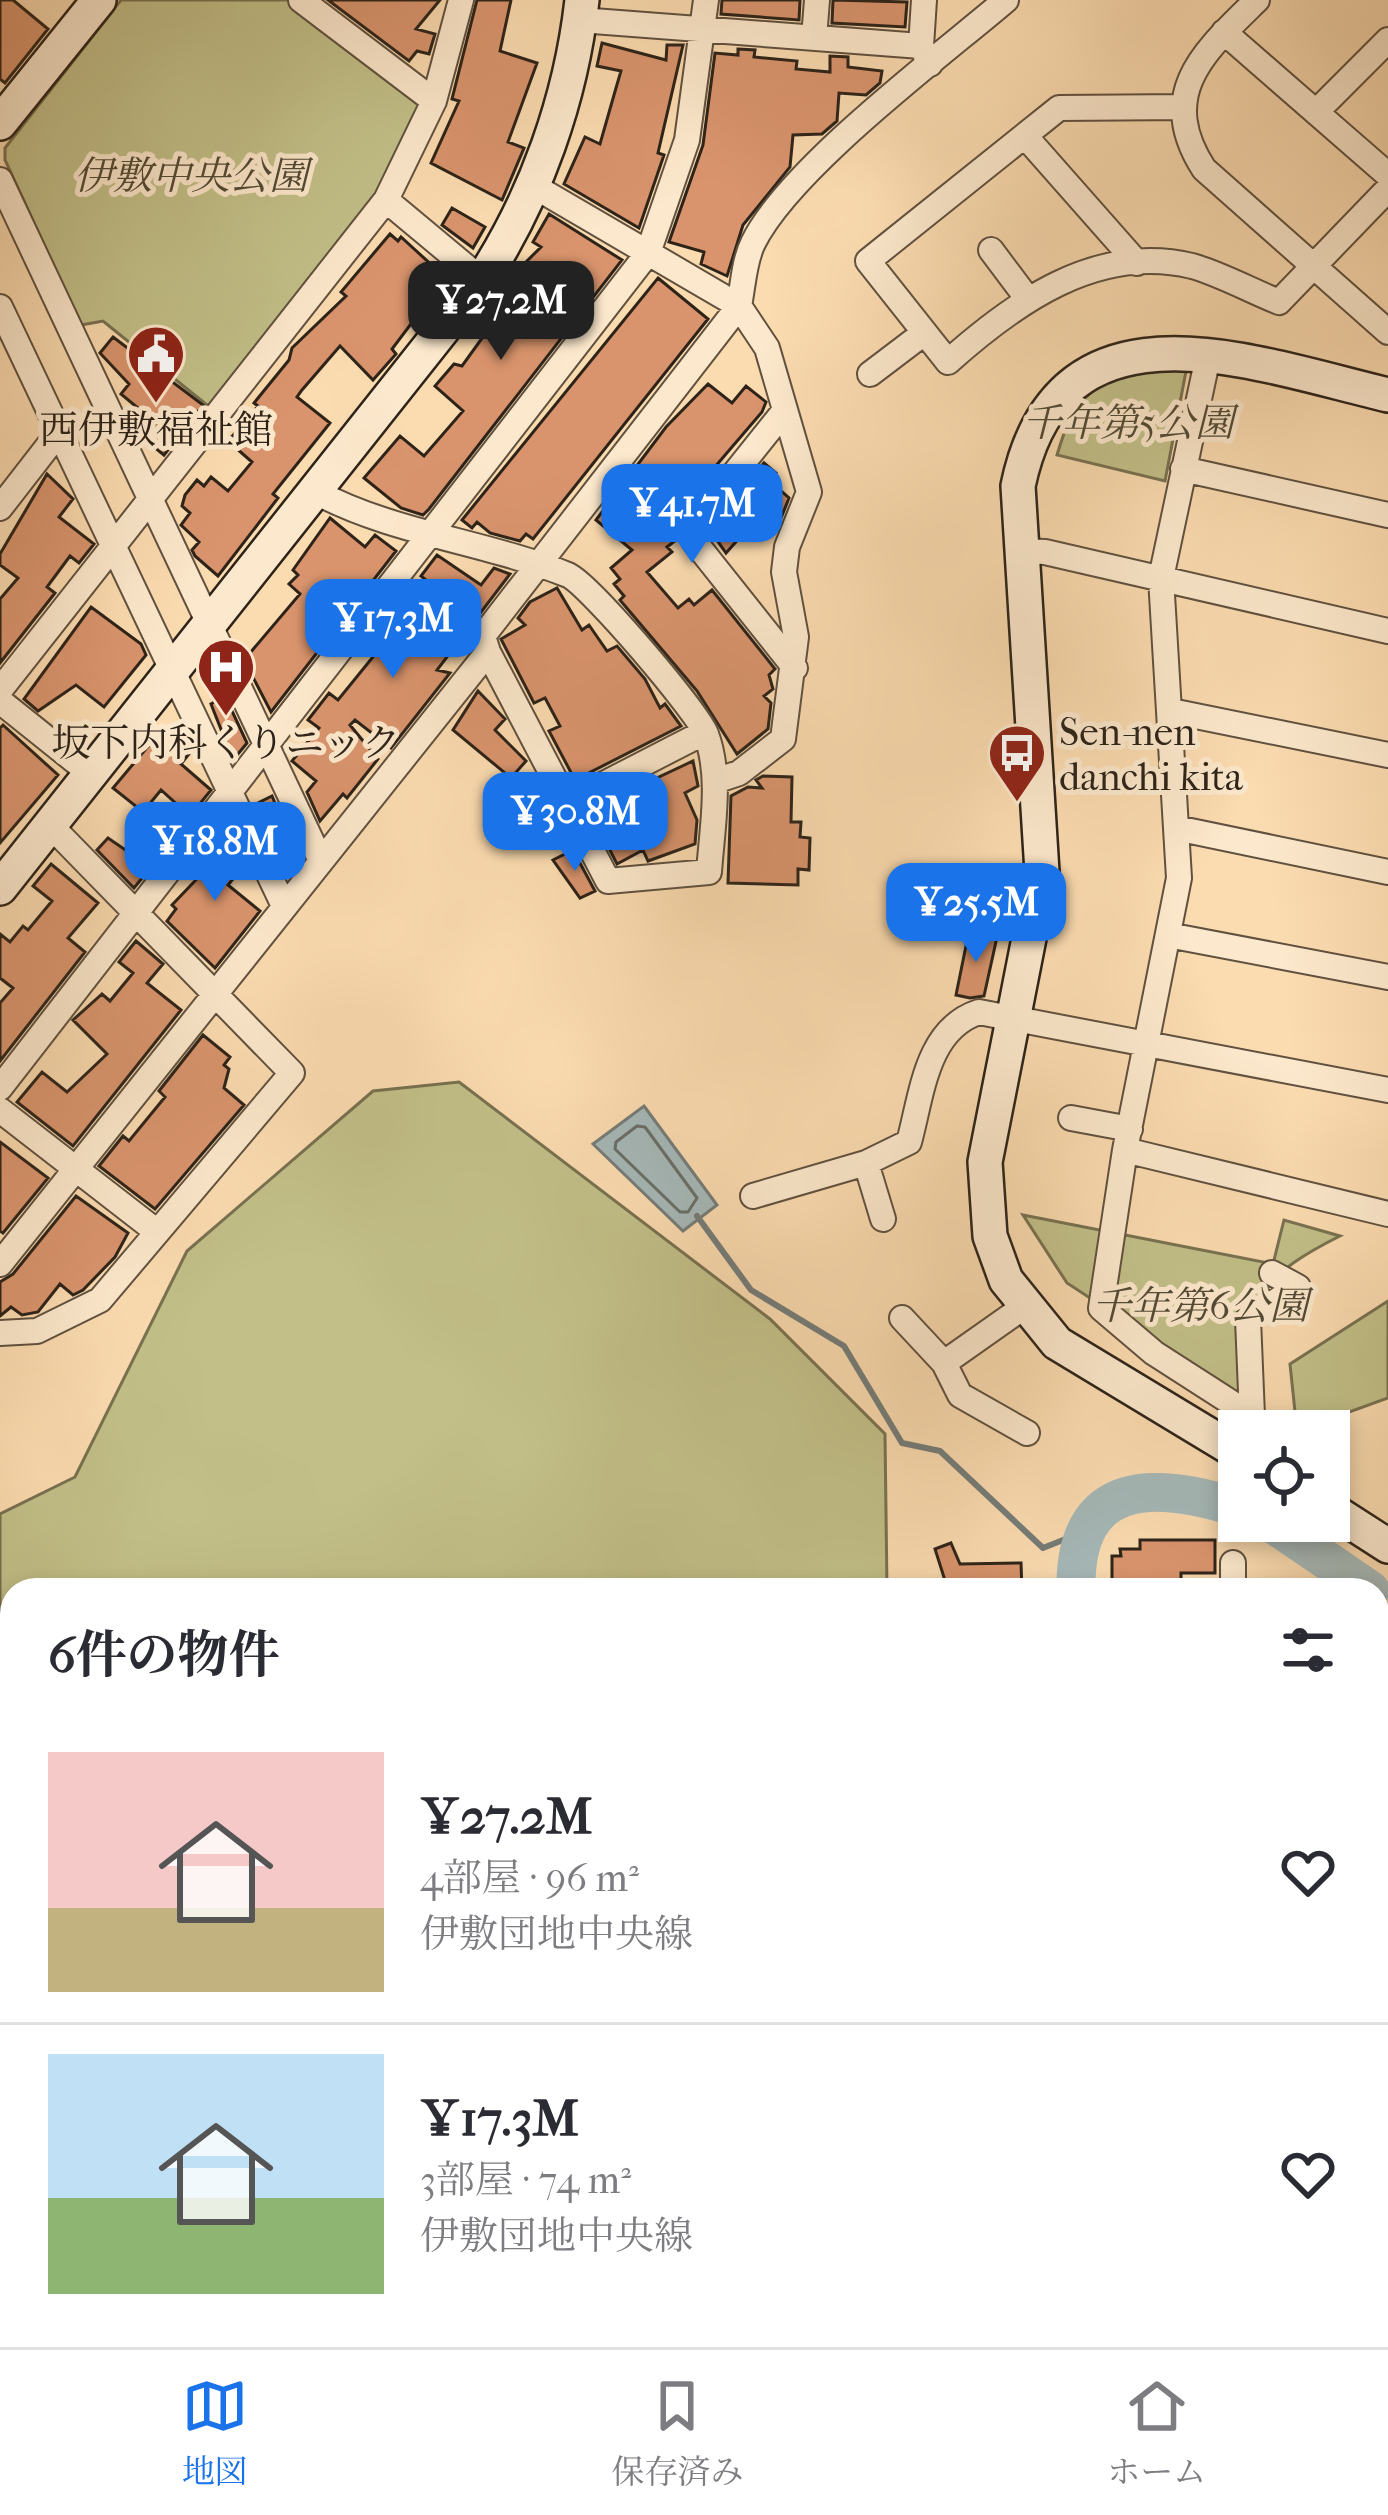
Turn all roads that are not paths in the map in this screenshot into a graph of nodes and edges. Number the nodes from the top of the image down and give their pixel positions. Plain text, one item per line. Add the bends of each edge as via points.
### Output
1 (99, 0) edge
2 (301, 0) edge
3 (461, 0) edge
4 (706, 0) edge
5 (817, 0) edge
6 (925, 0) edge
7 (1006, 0) edge
8 (1257, 0) edge
9 (581, 10) edge
10 (704, 30) junction
11 (1224, 32) junction
12 (814, 38) junction
13 (1388, 40) edge
14 (926, 55) junction
15 (434, 101) junction
16 (1184, 107) junction
17 (1316, 112) junction
18 (0, 123) edge
19 (1025, 136) junction
20 (1388, 175) edge
21 (0, 180) edge
22 (532, 185) junction
23 (1388, 189) edge
24 (386, 200) junction
25 (992, 250) dead end
26 (648, 253) junction
27 (1136, 263) junction
28 (1312, 264) junction
29 (482, 280) junction
30 (1027, 298) junction
31 (740, 306) junction
32 (2, 317) edge
33 (1388, 332) edge
34 (924, 333) junction
35 (1209, 352) junction
36 (870, 374) dead end
37 (1388, 395) edge
38 (782, 414) junction
39 (59, 432) junction
40 (1183, 469) junction
41 (314, 491) junction
42 (151, 500) junction
43 (0, 508) edge
44 (1388, 515) edge
45 (430, 537) junction
46 (114, 545) junction
47 (1020, 550) junction
48 (538, 565) junction
49 (1161, 578) junction
50 (209, 624) junction
51 (1388, 631) edge
52 (488, 652) junction
53 (795, 668) junction
54 (170, 672) junction
55 (0, 689) edge
56 (0, 701) edge
57 (1172, 711) junction
58 (705, 732) junction
59 (269, 747) junction
60 (1388, 755) edge
61 (91, 774) junction
62 (715, 781) junction
63 (230, 796) junction
64 (567, 803) junction
65 (50, 825) junction
66 (1180, 829) junction
67 (320, 859) junction
68 (1388, 872) edge
69 (0, 888) edge
70 (284, 906) junction
71 (136, 916) junction
72 (1168, 935) junction
73 (1388, 977) edge
74 (212, 996) junction
75 (1013, 1015) junction
76 (1148, 1042) junction
77 (0, 1088) edge
78 (1388, 1090) edge
79 (0, 1110) edge
80 (1071, 1118) dead end
81 (1127, 1139) junction
82 (866, 1163) junction
83 (76, 1169) junction
84 (752, 1196) dead end
85 (1388, 1214) edge
86 (883, 1219) dead end
87 (156, 1231) junction
88 (0, 1264) edge
89 (1272, 1273) dead end
90 (1025, 1306) junction
91 (902, 1318) dead end
92 (0, 1333) edge
93 (944, 1363) junction
94 (1027, 1433) dead end
95 (1218, 1440) edge
96 (1350, 1522) edge
97 (1388, 1546) edge
98 (1233, 1564) dead end
99 (1233, 1578) edge

1 - 18 street
2 - 15 street
3 - 15 street
4 - 10 street
5 - 12 street
6 - 14 street
7 - 14 street
8 - 11 street
9 - 10 street
9 - 22 street via 560,112
10 - 12 street
10 - 26 street via 687,140
11 - 16 street via 1190,75
11 - 17 street
12 - 14 street
13 - 17 street
14 - 31 street via 774,209 752,246
15 - 24 street
16 - 19 street via 1059,108
16 - 28 street via 1190,147 1204,169
17 - 20 street
19 - 27 street
19 - 34 street via 868,261
21 - 42 street
22 - 26 street
22 - 29 street
23 - 28 street
24 - 29 street
24 - 42 street
25 - 30 street
26 - 31 street
26 - 45 street
27 - 28 street via 1192,266 1279,302
27 - 30 street
28 - 33 street
29 - 41 street
30 - 34 street via 948,362
31 - 38 street via 767,348
31 - 48 street
32 - 39 street
34 - 36 street
35 - 37 street
35 - 40 street
35 - 47 street via 1159,351 1110,363 1053,405 1024,455
38 - 53 street via 809,493 784,572
38 - 53 street via 694,524 694,541
39 - 43 street
39 - 46 street
40 - 44 street
40 - 49 street
41 - 45 street
41 - 50 street
42 - 46 street
42 - 50 street
45 - 48 street
45 - 59 street
46 - 54 street
46 - 55 street
47 - 49 street
47 - 75 street via 1042,872
48 - 52 street via 483,636
48 - 58 street via 588,586
49 - 51 street
49 - 57 street
50 - 54 street
50 - 59 street
52 - 64 street
52 - 67 street
53 - 62 street via 782,739
54 - 61 street
54 - 63 street
56 - 61 street
57 - 60 street
57 - 66 street
58 - 62 street
58 - 64 street
59 - 63 street
59 - 67 street
61 - 65 street
62 - 64 street via 709,872 608,881
63 - 70 street
63 - 71 street
65 - 69 street
65 - 71 street
66 - 68 street
66 - 72 street
67 - 70 street
70 - 74 street
71 - 74 street
71 - 77 street
72 - 73 street
72 - 76 street
74 - 83 street
74 - 87 street via 292,1073
75 - 76 street
75 - 82 street via 994,1010 956,1019 930,1064 910,1142
75 - 90 street via 986,1203 997,1260
76 - 78 street
76 - 81 street
79 - 83 street
80 - 81 street
81 - 85 street
81 - 89 street via 1101,1308 1252,1416 1247,1319 1298,1287
82 - 84 street
82 - 86 street
83 - 87 street
83 - 88 street
87 - 92 street via 100,1300 37,1331
90 - 93 street
90 - 95 street via 1057,1343
91 - 93 street
93 - 94 street via 960,1395
96 - 97 street
98 - 99 street

